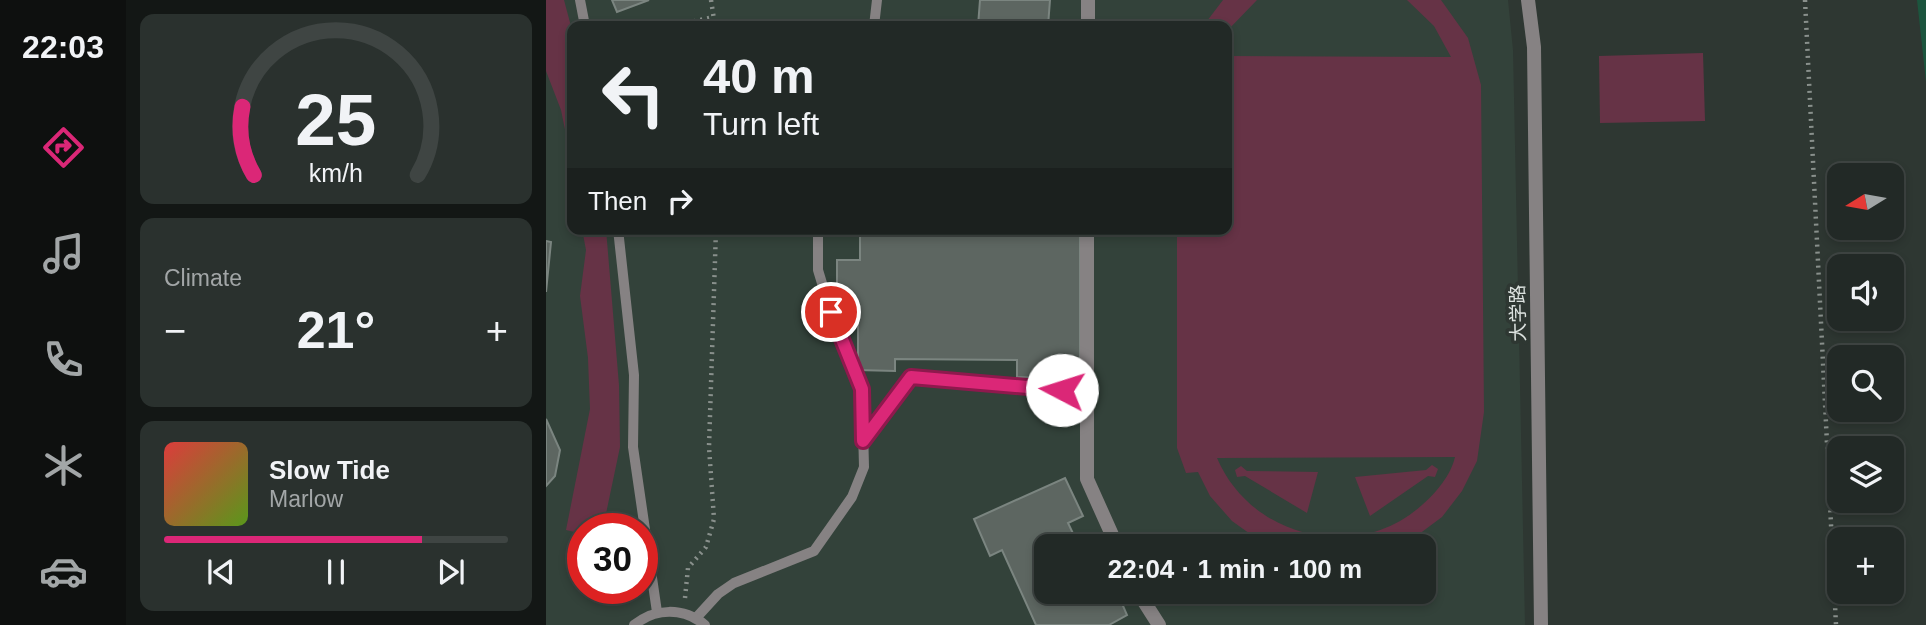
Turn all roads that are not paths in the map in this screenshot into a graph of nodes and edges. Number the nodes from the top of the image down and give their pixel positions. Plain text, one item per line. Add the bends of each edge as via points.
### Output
1 (580, 0) edge
2 (877, 0) edge
3 (1088, 0) edge
4 (1528, 0) edge
5 (584, 21) edge
6 (875, 21) edge
7 (1088, 21) edge
8 (619, 235) edge
9 (818, 235) edge
10 (1087, 235) edge
11 (1087, 392) junction
12 (863, 441) junction
13 (1112, 534) edge
14 (1146, 604) edge
15 (657, 612) junction
16 (701, 621) edge
17 (634, 625) edge
18 (1159, 625) edge
19 (1541, 625) edge

1 - 5 lane
2 - 6 lane
3 - 7 street
4 - 19 street, 大学路 via 1534,47
8 - 15 lane via 635,375 633,447
9 - 12 lane via 818,270 837,332 862,389
10 - 11 street
11 - 12 street via 911,377
11 - 13 street via 1087,479
12 - 16 lane via 864,467 852,497 814,551 734,583 718,594
14 - 18 street
15 - 16 lane via 683,613
15 - 17 lane

